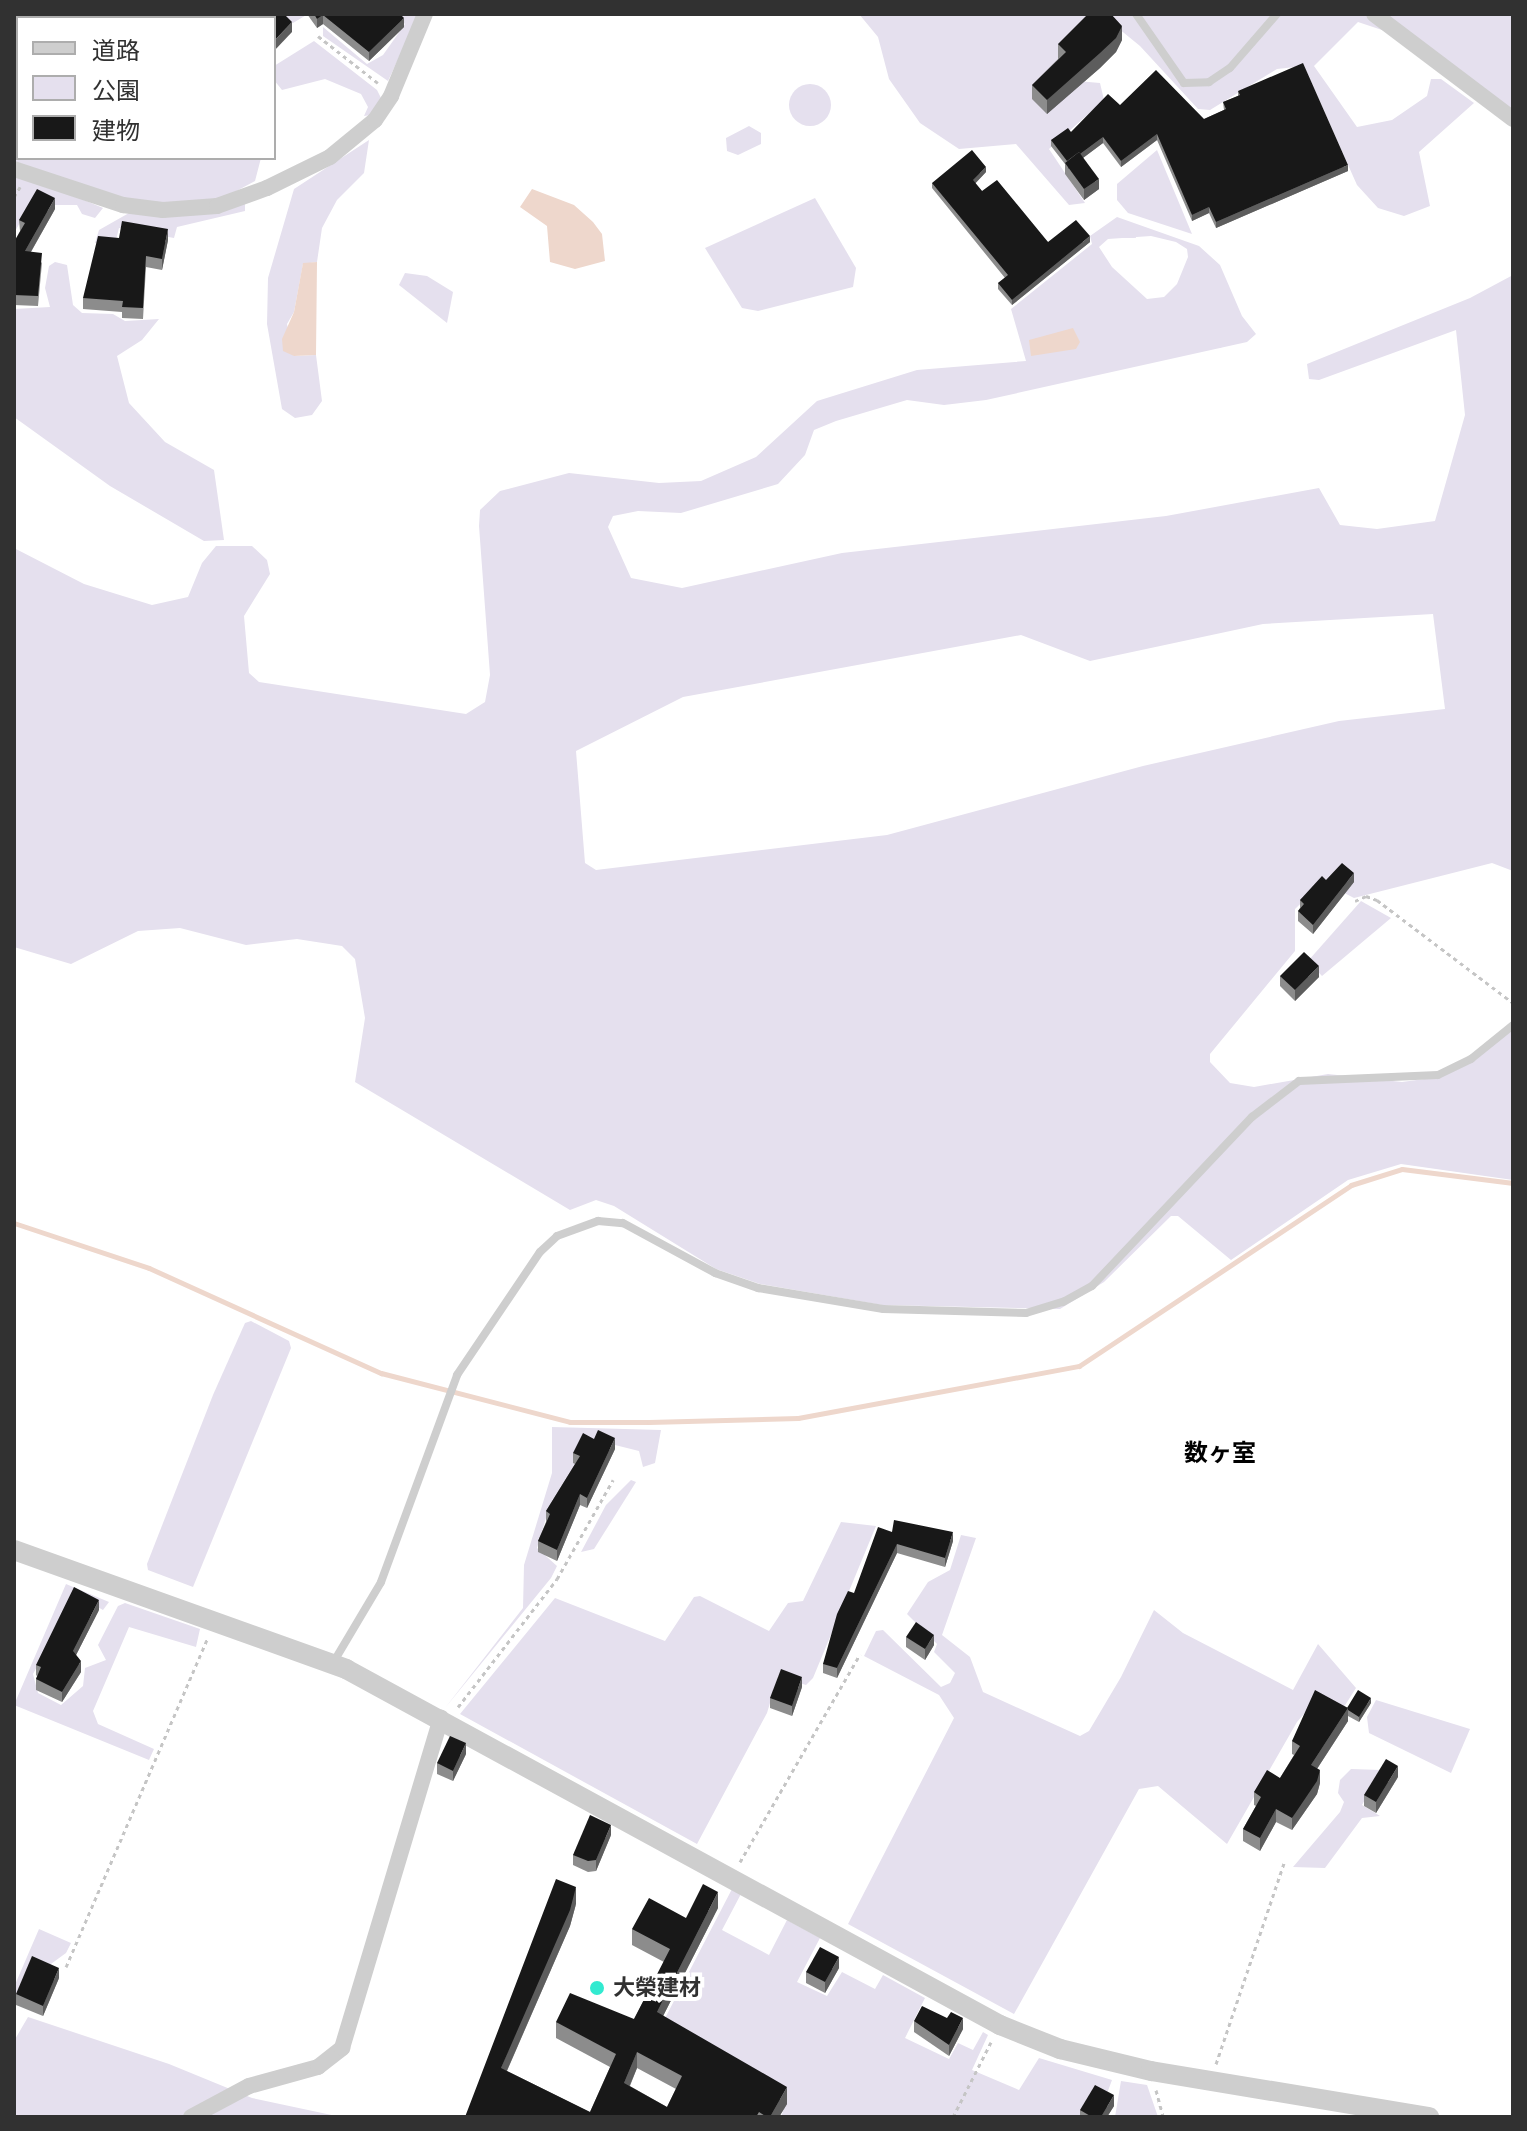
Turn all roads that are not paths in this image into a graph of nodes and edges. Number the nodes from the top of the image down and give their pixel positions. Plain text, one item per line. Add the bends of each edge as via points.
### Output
1 (425, 14) edge
2 (1136, 14) edge
3 (1277, 14) edge
4 (1374, 14) edge
5 (1513, 119) edge
6 (14, 169) edge
7 (1513, 1025) edge
8 (14, 1550) edge
9 (332, 1663) junction
10 (444, 1720) junction
11 (191, 2117) edge
12 (1429, 2117) edge

1 - 6 street via 392,93 358,139 330,157 217,206 163,210 123,205
2 - 3 lane via 1184,83 1209,82 1230,68
4 - 5 street
7 - 9 lane via 1471,1059 1438,1075 1299,1081 1252,1117 1092,1286 1026,1313 883,1309 758,1288 715,1273 623,1223 598,1221 557,1236 540,1252 457,1375 381,1582
8 - 9 street
9 - 10 street
10 - 11 street via 342,2048 318,2067 249,2086
10 - 12 street via 1000,2025 1060,2049 1151,2071

